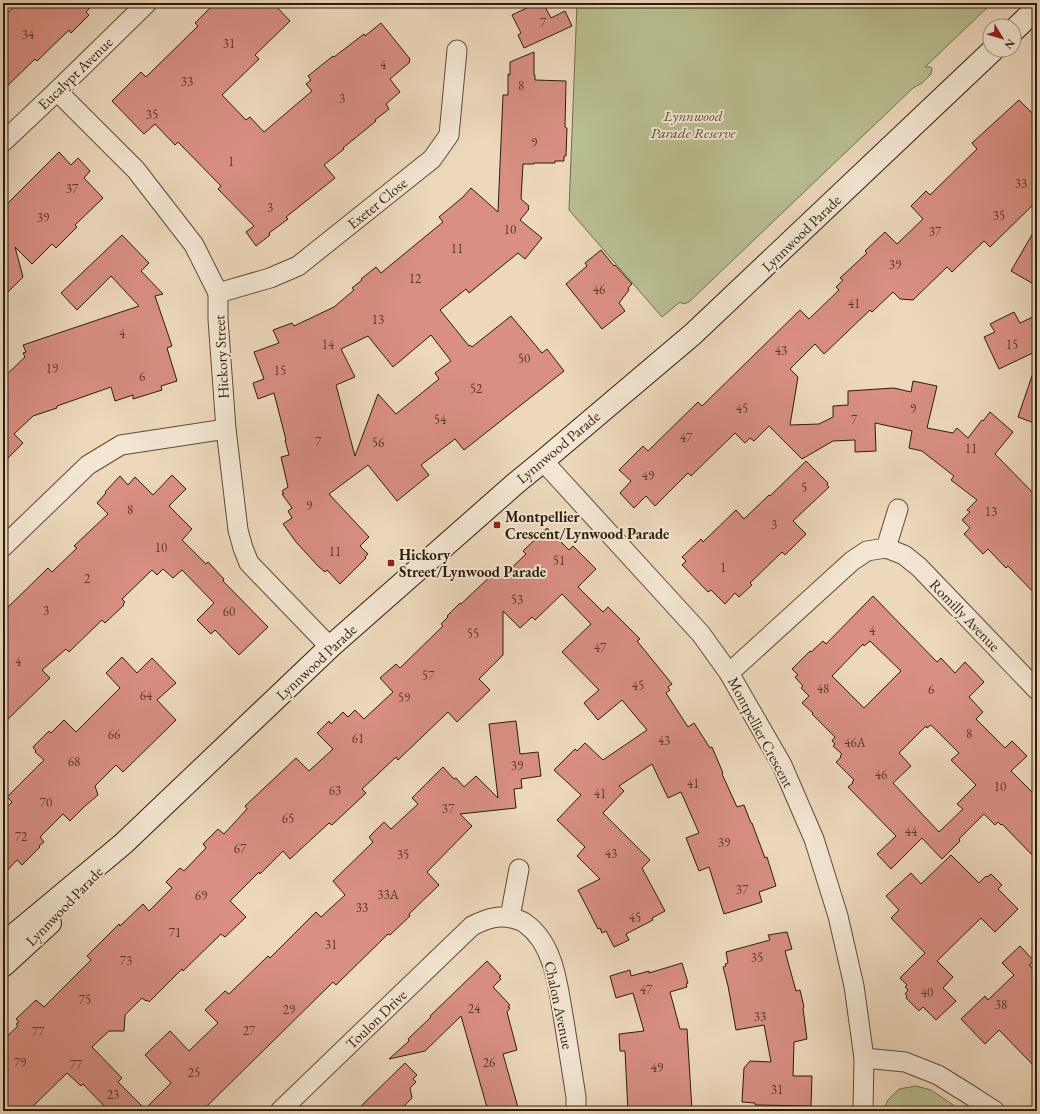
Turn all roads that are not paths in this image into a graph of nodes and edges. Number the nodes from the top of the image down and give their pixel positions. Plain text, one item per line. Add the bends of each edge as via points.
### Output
1 (147, 3) edge
2 (1037, 8) edge
3 (1022, 22) edge
4 (457, 50) dead end
5 (985, 58) edge
6 (57, 91) junction
7 (3, 142) edge
8 (218, 293) junction
9 (226, 429) junction
10 (543, 461) junction
11 (898, 509) dead end
12 (3, 547) edge
13 (886, 548) junction
14 (330, 647) junction
15 (729, 673) junction
16 (1037, 690) edge
17 (123, 844) junction
18 (519, 869) dead end
19 (510, 917) junction
20 (472, 926) joint
21 (3, 944) edge
22 (3, 966) edge
23 (864, 1058) junction
24 (280, 1111) edge
25 (576, 1111) edge
26 (863, 1111) edge
27 (995, 1111) edge

1 - 6 street, Eucalypt Avenue
2 - 3 main road
4 - 8 street, Exeter Close via 449,135 432,159 298,266 270,278
5 - 10 main road, Lynnwood Parade via 693,334
6 - 7 street, Eucalypt Avenue
6 - 8 street, Hickory Street via 136,170 194,245
8 - 9 street, Hickory Street
9 - 12 street via 121,445 88,465
9 - 14 street, Hickory Street via 238,530 249,563
10 - 14 main road, Lynnwood Parade
10 - 15 street, Montpellier Crescent via 701,634
11 - 13 street
13 - 15 street via 867,552 852,561
13 - 16 street, Romilly Avenue via 904,555 919,567
14 - 17 main road, Lynnwood Parade
15 - 23 street, Montpellier Crescent via 782,765 814,839 839,923 854,986
17 - 21 main road, Lynnwood Parade
17 - 22 main road, Lynnwood Parade via 60,913
18 - 19 street
19 - 20 street, Chalon Avenue via 496,916
19 - 25 street, Chalon Avenue via 525,922 539,935 548,950 557,983 576,1096
20 - 24 street, Toulon Drive
23 - 26 street, Montpellier Crescent
23 - 27 street via 905,1062 938,1075

